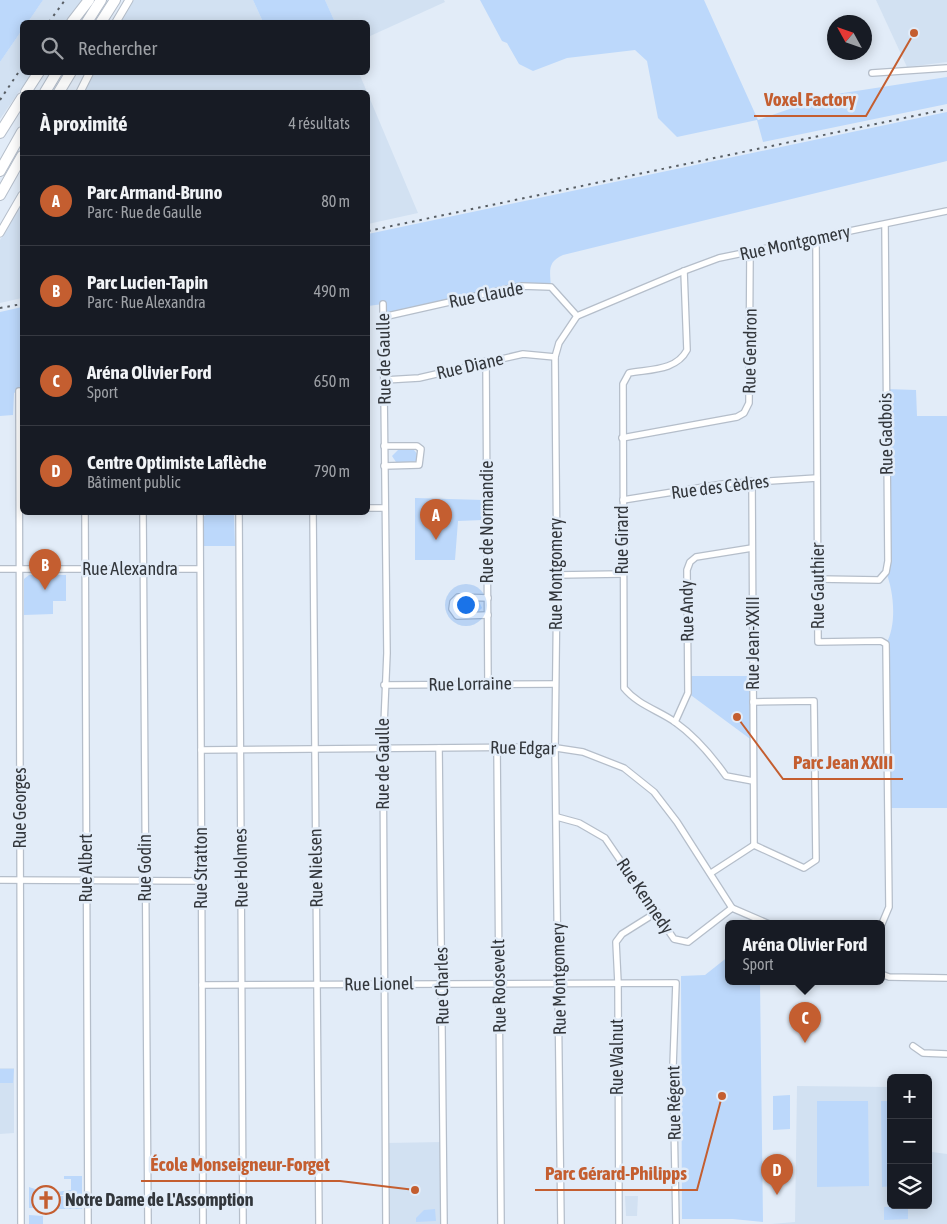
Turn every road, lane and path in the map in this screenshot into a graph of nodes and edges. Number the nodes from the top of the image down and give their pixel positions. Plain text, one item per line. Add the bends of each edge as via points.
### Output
1 (89, 0) edge
2 (101, 0) edge
3 (115, 0) edge
4 (129, 0) edge
5 (74, 20) edge
6 (88, 20) edge
7 (102, 20) edge
8 (117, 20) edge
9 (947, 68) edge
10 (872, 73) dead end
11 (37, 75) edge
12 (55, 75) edge
13 (69, 75) edge
14 (88, 75) edge
15 (27, 90) edge
16 (46, 90) edge
17 (60, 90) edge
18 (81, 90) edge
19 (20, 101) edge
20 (0, 133) edge
21 (20, 136) edge
22 (20, 160) edge
23 (0, 172) edge
24 (0, 195) edge
25 (20, 198) edge
26 (947, 211) edge
27 (885, 224) junction
28 (0, 233) edge
29 (816, 239) junction
30 (750, 253) junction
31 (684, 271) junction
32 (383, 304) dead end
33 (577, 316) junction
34 (383, 317) junction
35 (555, 356) junction
36 (486, 361) junction
37 (385, 380) junction
38 (18, 392) dead end
39 (622, 438) junction
40 (384, 446) junction
41 (384, 466) junction
42 (817, 478) junction
43 (752, 481) junction
44 (622, 500) junction
45 (370, 508) edge
46 (384, 508) junction
47 (84, 515) edge
48 (143, 515) edge
49 (200, 515) edge
50 (239, 515) edge
51 (313, 515) edge
52 (752, 548) junction
53 (0, 568) edge
54 (19, 568) junction
55 (85, 569) junction
56 (144, 569) junction
57 (200, 569) junction
58 (622, 574) junction
59 (558, 575) junction
60 (818, 579) junction
61 (488, 598) junction
62 (488, 615) junction
63 (488, 683) junction
64 (555, 684) junction
65 (384, 685) junction
66 (753, 702) junction
67 (676, 722) junction
68 (497, 747) junction
69 (555, 747) junction
70 (439, 748) junction
71 (240, 749) junction
72 (315, 749) junction
73 (382, 749) junction
74 (201, 750) junction
75 (753, 781) junction
76 (557, 817) junction
77 (754, 845) junction
78 (711, 872) junction
79 (0, 880) edge
80 (21, 880) junction
81 (86, 880) junction
82 (145, 880) junction
83 (201, 881) junction
84 (732, 908) junction
85 (657, 912) junction
86 (760, 920) edge
87 (884, 920) edge
88 (885, 976) edge
89 (947, 978) edge
90 (385, 983) junction
91 (442, 983) junction
92 (499, 983) junction
93 (559, 983) junction
94 (618, 983) junction
95 (676, 983) joint
96 (202, 985) junction
97 (318, 985) junction
98 (242, 986) junction
99 (913, 1046) dead end
100 (947, 1054) edge
101 (21, 1224) edge
102 (88, 1224) edge
103 (148, 1224) edge
104 (203, 1224) edge
105 (244, 1224) edge
106 (319, 1224) edge
107 (386, 1224) edge
108 (444, 1224) edge
109 (501, 1224) edge
110 (561, 1224) edge
111 (619, 1224) edge
112 (676, 1224) edge

1 - 5 highway
2 - 6 highway
3 - 7 highway
4 - 8 street
9 - 10 street
11 - 15 highway
12 - 16 highway
13 - 17 highway
14 - 18 street
19 - 20 highway
21 - 23 highway
22 - 24 highway
25 - 28 street
26 - 27 street, Rue Montgomery
27 - 29 street, Rue Montgomery
27 - 60 street, Rue Gadbois via 886,572 879,580
29 - 30 street, Rue Montgomery
29 - 42 street, Rue Gauthier
30 - 31 street, Rue Montgomery via 719,258
30 - 39 street, Rue Gendron via 749,403 744,413 737,417
31 - 33 street, Rue Montgomery
31 - 39 street, Rue Girard via 687,350 674,365 629,373 623,384
32 - 34 street, Rue de Gaulle
33 - 34 street, Rue Claude via 551,287 521,286
33 - 35 street, Rue Montgomery via 559,343
34 - 37 street, Rue de Gaulle
35 - 36 street, Rue Diane via 523,354
35 - 59 street, Rue Montgomery
36 - 37 street, Rue Diane via 419,378
36 - 61 street, Rue de Normandie
37 - 40 street, Rue de Gaulle
38 - 54 street, Rue Georges
39 - 44 street, Rue Girard
40 - 41 street, Rue de Gaulle
40 - 41 street via 417,446 421,449 419,465
41 - 46 street, Rue de Gaulle
42 - 43 street, Rue des Cèdres
42 - 60 street, Rue Gauthier
43 - 44 street, Rue des Cèdres
43 - 52 street, Rue Jean-XXIII
44 - 58 street, Rue Girard
45 - 46 street
46 - 65 street, Rue de Gaulle via 387,653
47 - 55 street, Rue Albert
48 - 56 street, Rue Godin
49 - 57 street, Rue Stratton
50 - 71 street, Rue Holmes
51 - 72 street, Rue Nielsen
52 - 66 street, Rue Jean-XXIII
52 - 67 street, Rue Andy via 696,557 690,562 687,570 688,693
53 - 54 street, Rue Alexandra
54 - 55 street, Rue Alexandra
54 - 80 street, Rue Georges
55 - 56 street, Rue Alexandra
55 - 81 street, Rue Albert
56 - 57 street, Rue Alexandra
56 - 82 street, Rue Godin
57 - 74 street, Rue Stratton
58 - 59 street
58 - 67 street, Rue Girard via 624,688 631,697
59 - 64 street, Rue Montgomery
60 - 87 street, Rue Gauthier via 818,642 881,640 886,644 889,907
61 - 62 street, Rue de Normandie
61 - 62 street via 458,597 452,609 457,616
62 - 63 street, Rue de Normandie
63 - 64 street, Rue Lorraine
63 - 65 street, Rue Lorraine
64 - 69 street, Rue Montgomery
65 - 73 street, Rue de Gaulle
66 - 75 street, Rue Jean-XXIII
66 - 77 street via 814,701 816,860 804,868
67 - 75 street, Rue Girard via 708,752 726,776
68 - 69 street, Rue Edgar
68 - 70 street, Rue Edgar
68 - 92 street, Rue Roosevelt
69 - 76 street, Rue Montgomery
69 - 78 street, Rue Edgar via 583,752 624,768 654,792
70 - 73 street, Rue Edgar
70 - 91 street, Rue Charles
71 - 72 street, Rue Edgar
71 - 74 street, Rue Edgar
71 - 98 street, Rue Holmes
72 - 73 street, Rue Edgar
72 - 97 street, Rue Nielsen
73 - 90 street, Rue de Gaulle
74 - 83 street, Rue Stratton
75 - 77 street, Rue Jean-XXIII
76 - 85 street, Rue Kennedy via 578,823 605,838
76 - 93 street, Rue Montgomery
77 - 78 street
78 - 84 street, Rue Edgar
79 - 80 street
80 - 81 street
80 - 101 street, Rue Georges
81 - 82 street
81 - 102 street, Rue Albert
82 - 83 street
82 - 103 street, Rue Godin
83 - 96 street, Rue Stratton
84 - 85 street, Rue Kennedy via 688,942 674,939
84 - 86 street
85 - 94 street, Rue Walnut via 622,934 616,942
88 - 89 street
90 - 91 street, Rue Lionel
90 - 97 street, Rue Lionel
90 - 107 street, Rue de Gaulle
91 - 92 street, Rue Lionel
91 - 108 street, Rue Charles
92 - 93 street, Rue Lionel
92 - 109 street, Rue Roosevelt
93 - 94 street, Rue Lionel
93 - 110 street, Rue Montgomery
94 - 95 street, Rue Lionel
94 - 111 street, Rue Walnut
95 - 112 street, Rue Régent via 673,1066
96 - 98 street, Rue Lionel
96 - 104 street, Rue Stratton
97 - 98 street, Rue Lionel
97 - 106 street, Rue Nielsen
98 - 105 street, Rue Holmes
99 - 100 street via 923,1053

